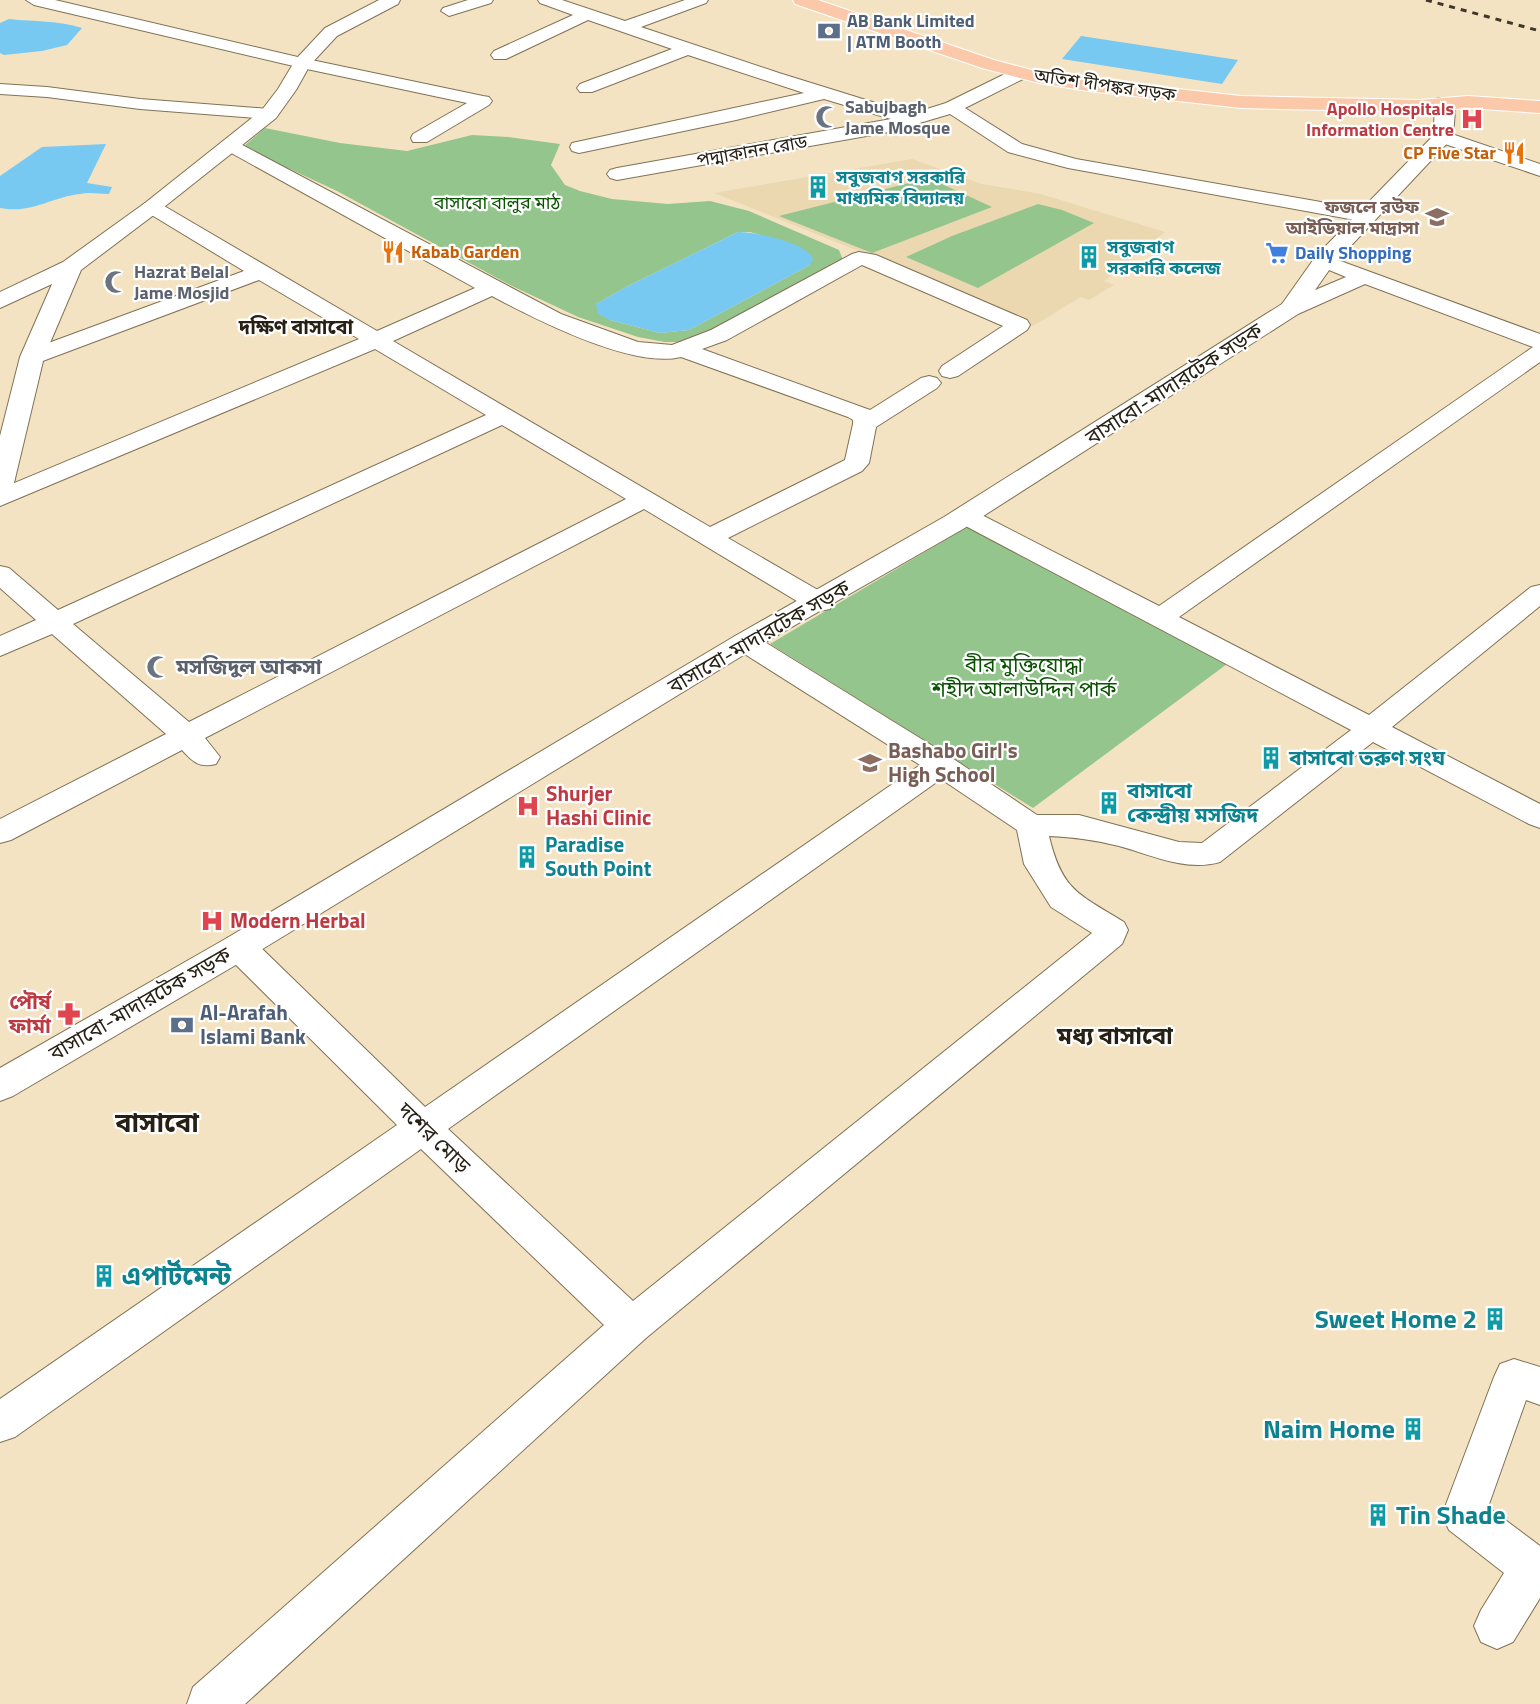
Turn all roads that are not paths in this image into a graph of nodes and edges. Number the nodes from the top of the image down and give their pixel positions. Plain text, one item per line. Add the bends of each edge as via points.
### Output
1 (34, 0) edge
2 (392, 0) edge
3 (485, 0) edge
4 (546, 0) edge
5 (700, 0) edge
6 (801, 0) edge
7 (832, 0) edge
8 (449, 11) dead end
9 (588, 14) junction
10 (625, 27) junction
11 (687, 49) junction
12 (500, 55) dead end
13 (302, 63) junction
14 (1027, 69) junction
15 (586, 88) dead end
16 (0, 89) edge
17 (824, 94) junction
18 (1540, 94) edge
19 (1389, 96) junction
20 (1540, 99) edge
21 (952, 107) junction
22 (1540, 107) edge
23 (1436, 109) junction
24 (269, 114) junction
25 (1540, 114) edge
26 (913, 120) junction
27 (420, 138) dead end
28 (231, 145) junction
29 (579, 147) dead end
30 (1540, 170) edge
31 (617, 174) dead end
32 (152, 207) junction
33 (1366, 216) junction
34 (1324, 261) junction
35 (71, 267) junction
36 (260, 272) junction
37 (1365, 276) junction
38 (492, 288) junction
39 (0, 301) edge
40 (1290, 309) junction
41 (376, 340) junction
42 (1540, 342) edge
43 (682, 350) junction
44 (1540, 352) edge
45 (32, 357) junction
46 (950, 370) dead end
47 (929, 383) dead end
48 (502, 416) junction
49 (865, 424) junction
50 (0, 487) edge
51 (0, 498) edge
52 (645, 499) junction
53 (967, 517) junction
54 (710, 537) junction
55 (0, 574) edge
56 (1540, 593) edge
57 (820, 603) junction
58 (1160, 618) junction
59 (54, 621) junction
60 (745, 642) junction
61 (0, 646) edge
62 (1371, 729) junction
63 (186, 736) junction
64 (204, 757) dead end
65 (941, 765) junction
66 (1540, 817) edge
67 (1031, 825) junction
68 (0, 832) edge
69 (239, 947) junction
70 (0, 1086) edge
71 (422, 1127) junction
72 (632, 1326) junction
73 (1540, 1386) edge
74 (0, 1422) edge
75 (1497, 1626) dead end
76 (210, 1704) edge

1 - 13 street
2 - 13 street via 331,32
3 - 8 street
4 - 9 street
5 - 10 street
6 - 14 main road, অতিশ দীপঙ্কর সড়ক via 946,50
7 - 14 main road, অতিশ দীপঙ্কর সড়ক
9 - 10 street
9 - 12 street
10 - 11 street
11 - 15 street
11 - 17 street
13 - 24 street
13 - 27 street via 483,101
14 - 19 main road, অতিশ দীপঙ্কর সড়ক via 1202,89
14 - 21 street, পদ্মাকানন রোড
14 - 23 main road, অতিশ দীপঙ্কর সড়ক via 1088,85 1222,100
16 - 24 street
17 - 26 street
17 - 29 street
18 - 19 main road via 1433,89
19 - 23 main road, অতিশ দীপঙ্কর সড়ক
20 - 23 main road
21 - 26 street, পদ্মাকানন রোড
21 - 33 street via 1015,148 1075,164
22 - 23 main road
23 - 25 main road, অতিশ দীপঙ্কর সড়ক
23 - 30 street
23 - 33 street, বাসাবো-মাদারটেক সড়ক
24 - 28 street
26 - 31 street, পদ্মাকানন রোড
28 - 32 street
28 - 38 street
32 - 35 street
32 - 36 street
33 - 34 street, বাসাবো-মাদারটেক সড়ক
34 - 37 street
34 - 40 street, বাসাবো-মাদারটেক সড়ক
35 - 39 street
35 - 45 street
36 - 41 street
36 - 45 street
37 - 40 street
37 - 42 street via 1525,326
38 - 41 street
38 - 43 street via 553,319 611,341 663,352
40 - 53 street, বাসাবো-মাদারটেক সড়ক
41 - 48 street
41 - 51 street
43 - 46 street via 719,335 859,258 1018,325
43 - 49 street via 856,412 864,417
44 - 58 street
45 - 50 street
47 - 49 street
48 - 52 street
48 - 59 street
49 - 54 street via 857,463 853,466
52 - 54 street
52 - 63 street
53 - 57 street, বাসাবো-মাদারটেক সড়ক
53 - 58 street
54 - 57 street
55 - 59 street
56 - 62 street
57 - 60 street, বাসাবো-মাদারটেক সড়ক
58 - 62 street
59 - 61 street
59 - 63 street
60 - 65 street
60 - 69 street, বাসাবো-মাদারটেক সড়ক
62 - 66 street
62 - 67 street via 1209,854 1179,854 1079,826
63 - 64 street
63 - 68 street
65 - 67 street
65 - 71 street
67 - 72 street via 1040,864 1062,899 1112,930 1110,936
69 - 70 street, বাসাবো-মাদারটেক সড়ক
69 - 71 street, দশের মোড়
71 - 72 street, দশের মোড়
71 - 74 street
72 - 76 street
73 - 75 street via 1514,1377 1464,1515 1533,1568

